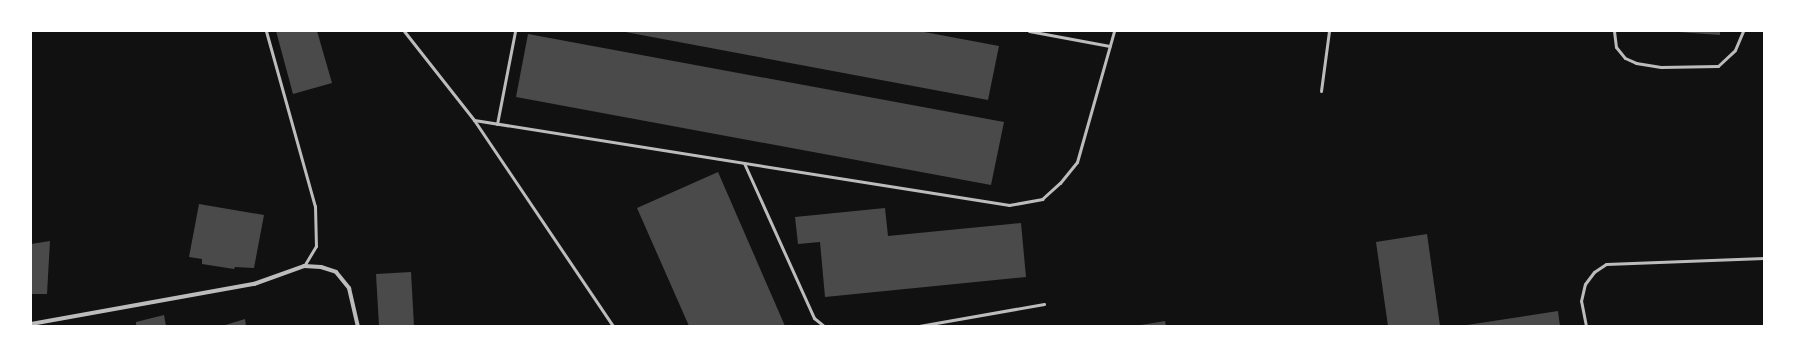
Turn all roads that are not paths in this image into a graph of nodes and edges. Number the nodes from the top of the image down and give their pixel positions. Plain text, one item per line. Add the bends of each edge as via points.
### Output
1 (266, 31) edge
2 (404, 31) edge
3 (515, 31) edge
4 (1029, 31) edge
5 (1114, 31) edge
6 (1329, 31) edge
7 (1614, 31) edge
8 (1743, 31) edge
9 (1110, 46) junction
10 (1321, 91) dead end
11 (474, 120) junction
12 (497, 124) junction
13 (744, 163) junction
14 (1764, 258) edge
15 (304, 266) junction
16 (1044, 304) dead end
17 (31, 324) edge
18 (358, 326) edge
19 (613, 326) edge
20 (824, 326) edge
21 (919, 326) edge
22 (1586, 326) edge

1 - 15 lane via 315,206 318,231 316,246
2 - 11 lane
3 - 12 lane
4 - 9 lane
5 - 9 lane
6 - 10 lane
7 - 8 lane via 1616,47 1624,58 1636,64 1674,67 1718,66 1735,50
9 - 13 lane via 1077,162 1060,183 1042,199 1009,205
11 - 12 lane
11 - 19 lane
12 - 13 lane
13 - 20 lane via 814,318
14 - 22 lane via 1606,264 1594,272 1585,284 1581,301
15 - 17 street via 254,284
15 - 18 street via 321,267 336,272 349,288
16 - 21 lane

